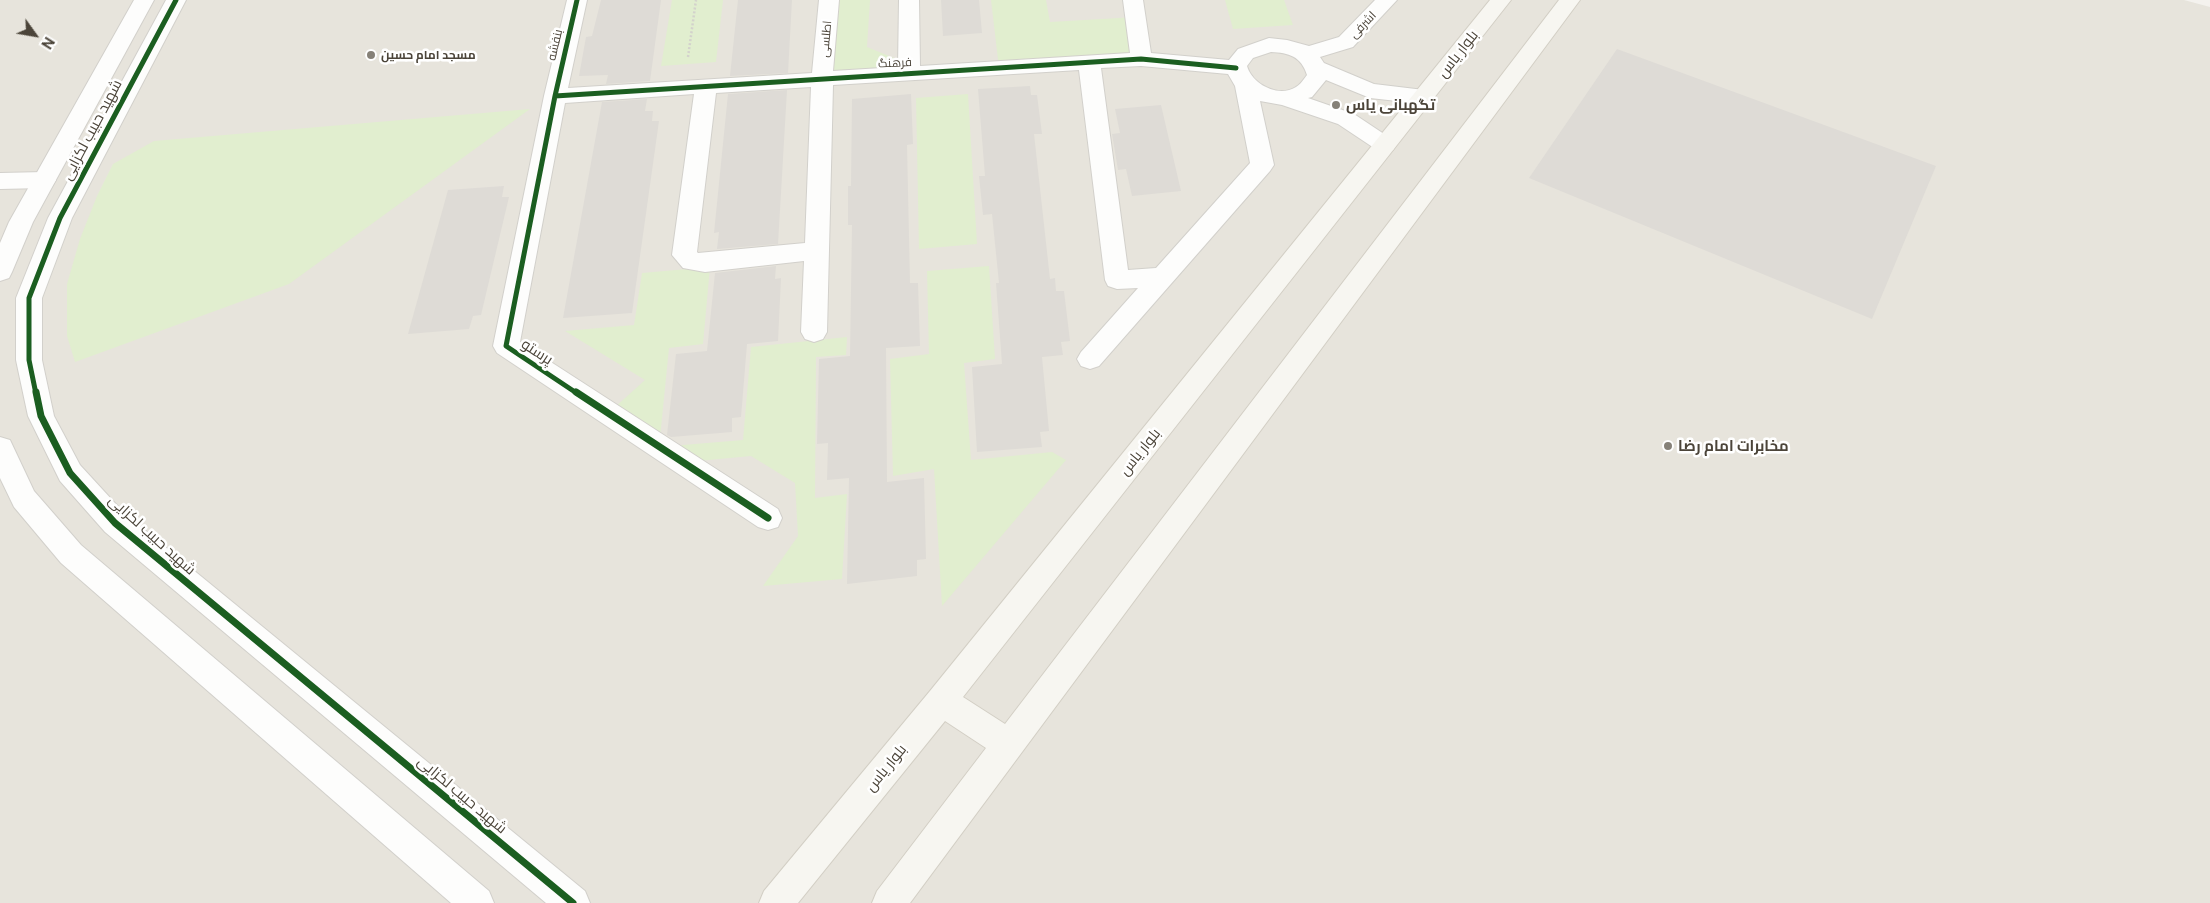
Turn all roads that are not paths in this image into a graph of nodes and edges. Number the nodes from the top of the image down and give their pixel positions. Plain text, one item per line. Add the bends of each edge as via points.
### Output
1 (144, 0) edge
2 (176, 0) edge
3 (576, 0) edge
4 (829, 0) edge
5 (909, 0) edge
6 (1133, 0) edge
7 (1387, 0) edge
8 (1501, 0) edge
9 (1570, 0) edge
10 (1141, 59) junction
11 (1312, 61) junction
12 (1089, 62) junction
13 (909, 73) junction
14 (1241, 77) junction
15 (822, 78) junction
16 (695, 87) junction
17 (555, 96) junction
18 (1282, 97) junction
19 (1424, 97) junction
20 (105, 134) junction
21 (68, 138) junction
22 (1385, 145) junction
23 (44, 180) junction
24 (0, 181) edge
25 (817, 251) junction
26 (0, 272) edge
27 (1163, 277) junction
28 (814, 332) dead end
29 (1090, 359) dead end
30 (0, 448) edge
31 (768, 518) dead end
32 (941, 701) junction
33 (1010, 745) junction
34 (477, 903) edge
35 (573, 903) edge
36 (776, 903) edge
37 (889, 903) edge

1 - 21 street, شهید حبیب لکزایی
2 - 20 street, شهید حبیب لکزایی
3 - 17 street, بنفشه
4 - 15 street, اطلسی
5 - 13 street
6 - 10 street
7 - 11 street, اشرفی via 1346,42
8 - 19 main road, بلوار یاس
9 - 33 main road
10 - 12 street, فرهنگ
10 - 14 street, فرهنگ
11 - 14 street via 1296,48 1269,45 1246,52 1239,59
11 - 18 street via 1318,76 1314,84 1307,91
11 - 19 street via 1370,91
12 - 13 street, فرهنگ
12 - 27 street via 1118,280
13 - 15 street, فرهنگ
14 - 18 street via 1256,93
14 - 27 street via 1262,165
15 - 16 street, فرهنگ
15 - 25 street, اطلسی
16 - 17 street, فرهنگ
16 - 25 street via 684,256 692,262 705,263
17 - 31 street, پرستو via 506,346
18 - 22 street via 1346,119
19 - 22 main road, بلوار یاس
20 - 21 street
20 - 35 street, شهید حبیب لکزایی via 60,218 29,298 29,360 41,416 70,472 115,523
21 - 23 street, شهید حبیب لکزایی
22 - 32 main road, بلوار یاس
23 - 24 street
23 - 26 street, شهید حبیب لکزایی via 21,222
25 - 28 street, اطلسی
27 - 29 street
30 - 34 street via 24,499 71,554
32 - 33 main road
32 - 36 main road, بلوار یاس
33 - 37 main road

